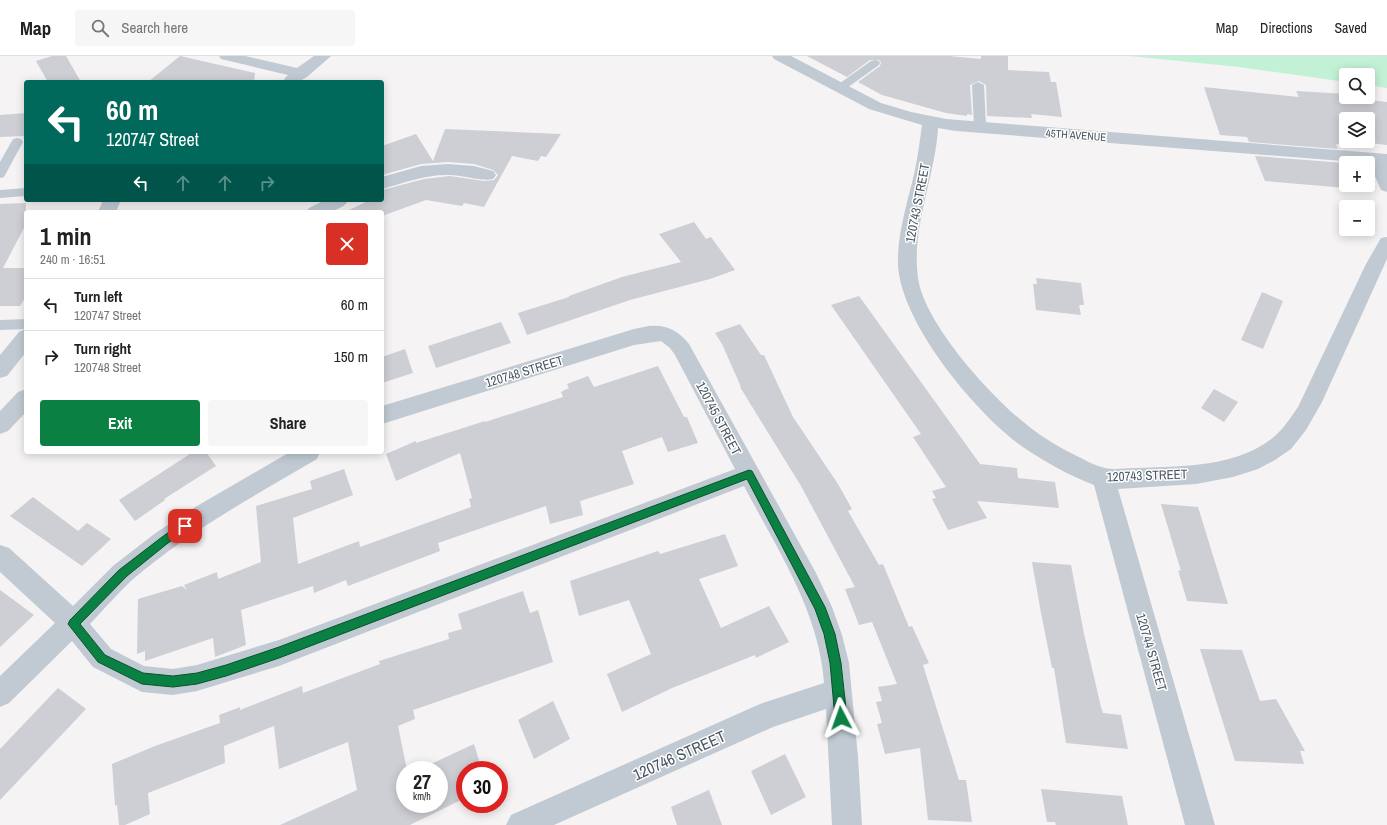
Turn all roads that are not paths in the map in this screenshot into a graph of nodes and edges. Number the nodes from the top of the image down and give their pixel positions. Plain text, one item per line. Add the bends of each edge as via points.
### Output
1 (226, 56) edge
2 (324, 56) edge
3 (779, 56) edge
4 (875, 63) dead end
5 (302, 74) junction
6 (292, 80) edge
7 (978, 85) dead end
8 (840, 88) junction
9 (930, 122) junction
10 (980, 127) junction
11 (18, 142) dead end
12 (1381, 158) edge
13 (0, 174) edge
14 (487, 175) dead end
15 (384, 182) edge
16 (1387, 186) edge
17 (24, 192) edge
18 (0, 194) edge
19 (336, 202) edge
20 (319, 210) edge
21 (1387, 243) edge
22 (24, 324) edge
23 (0, 325) edge
24 (668, 334) joint
25 (24, 340) edge
26 (0, 370) edge
27 (24, 400) edge
28 (384, 414) edge
29 (0, 425) edge
30 (306, 454) edge
31 (749, 474) junction
32 (1104, 479) junction
33 (0, 556) edge
34 (74, 624) junction
35 (839, 692) junction
36 (0, 694) edge
37 (521, 825) edge
38 (847, 825) edge
39 (1200, 825) edge

1 - 5 street
2 - 5 street
3 - 8 street, 45TH AVENUE
4 - 8 lane
5 - 6 street
7 - 10 lane
8 - 9 street, 45TH AVENUE via 905,117
9 - 10 street, 45TH AVENUE
9 - 32 street, 120743 STREET via 928,151 908,251 909,279 915,302 941,345 986,400 1018,431 1052,454
10 - 12 street, 45TH AVENUE
11 - 13 lane
12 - 16 street
14 - 15 street via 472,169 452,168 415,173
17 - 18 lane
19 - 20 street
21 - 32 street, 120743 STREET via 1310,406 1284,442 1262,457 1238,467 1209,473
22 - 23 lane
24 - 28 street, 120748 STREET via 653,333 634,337
24 - 31 street, 120745 STREET via 682,350
25 - 26 street
27 - 29 street
30 - 34 street via 205,513 165,540 123,573
31 - 34 street via 279,652 197,678 173,682 142,679 102,658
31 - 35 street, 120745 STREET via 819,607 836,663
32 - 39 street, 120744 STREET
33 - 34 street
34 - 36 street
35 - 37 street, 120746 STREET via 770,714
35 - 38 street, 120745 STREET

